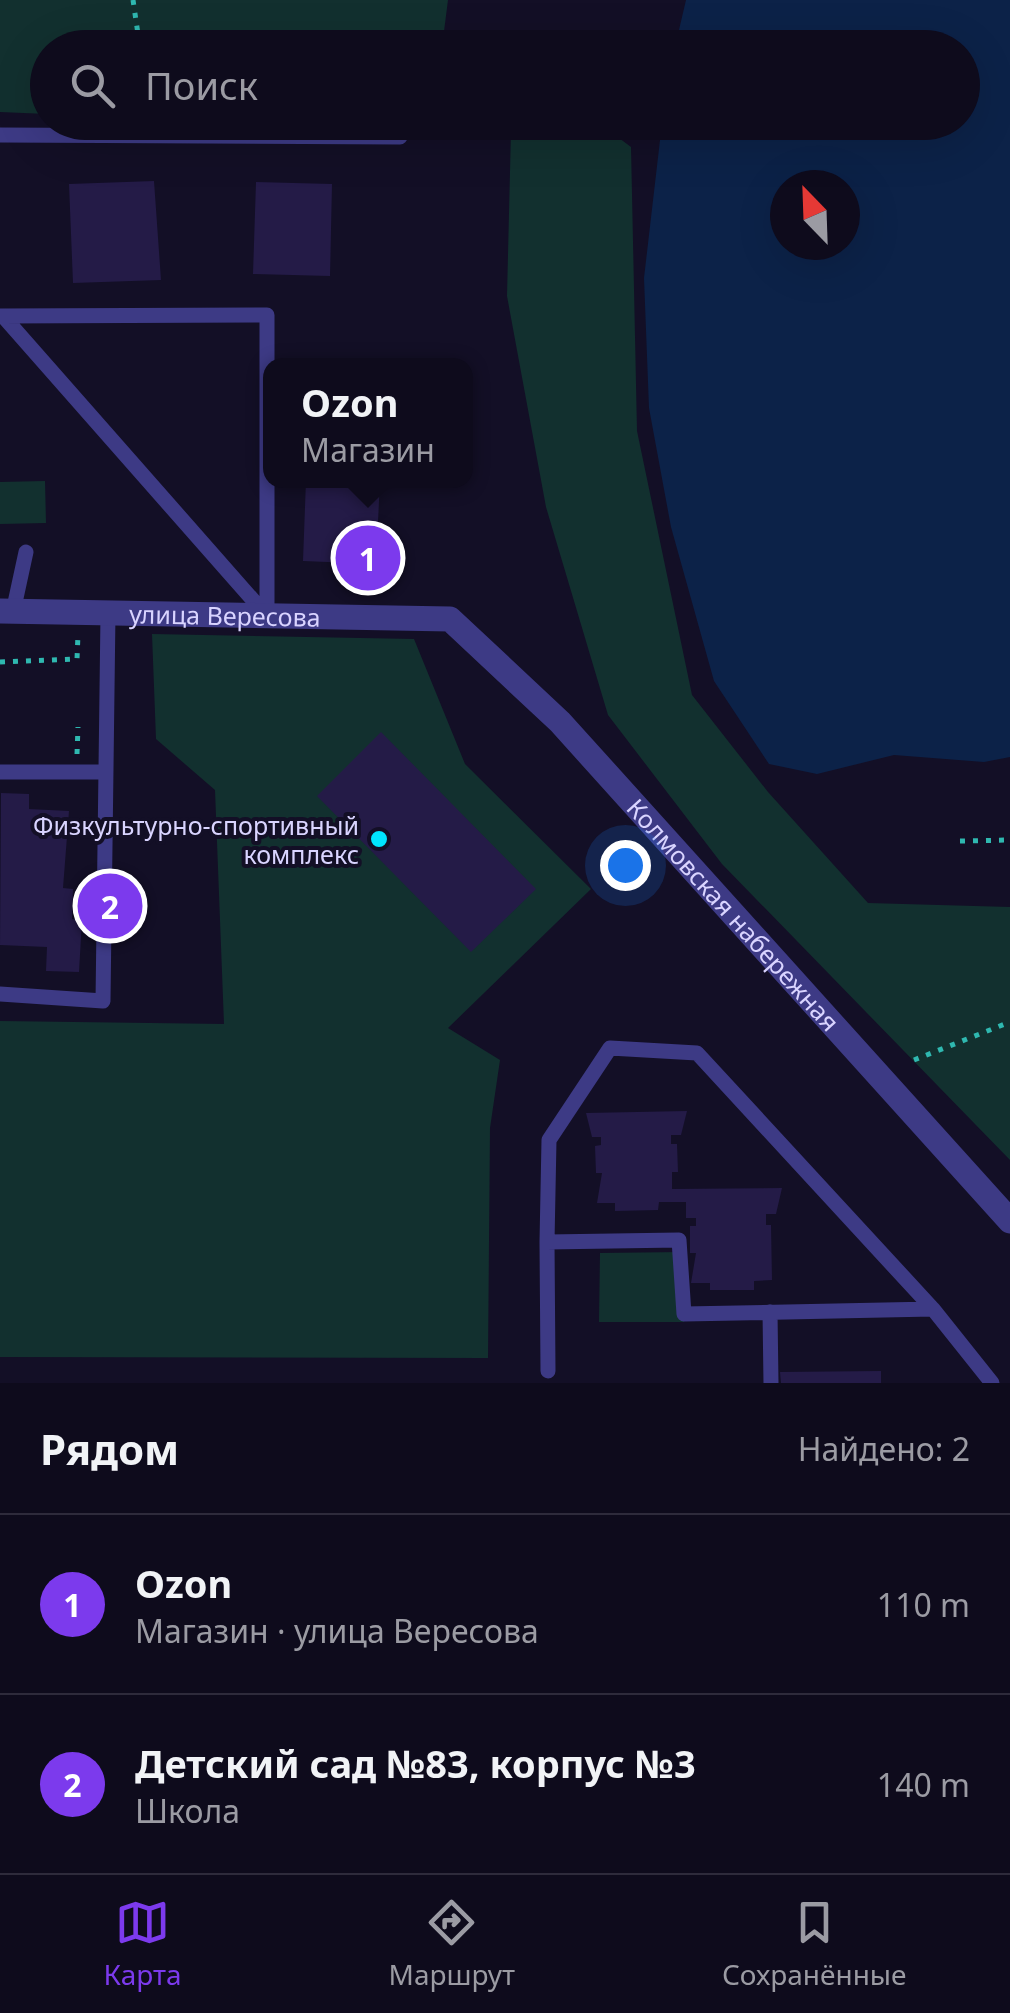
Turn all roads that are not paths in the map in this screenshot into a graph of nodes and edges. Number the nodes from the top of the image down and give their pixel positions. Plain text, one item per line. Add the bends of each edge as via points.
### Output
1 (0, 135) edge
2 (30, 135) edge
3 (2, 316) edge
4 (268, 358) edge
5 (267, 488) edge
6 (26, 552) dead end
7 (6, 612) edge
8 (108, 613) junction
9 (267, 616) junction
10 (450, 618) joint
11 (0, 772) edge
12 (106, 772) junction
13 (0, 994) edge
14 (1010, 1221) edge
15 (546, 1242) junction
16 (933, 1309) junction
17 (770, 1312) junction
18 (548, 1371) dead end
19 (771, 1383) edge
20 (992, 1383) edge

1 - 2 lane
3 - 4 lane via 268,315
3 - 9 lane
5 - 9 lane
6 - 7 lane
7 - 8 street, улица Вересова
8 - 9 street, улица Вересова
8 - 12 lane
9 - 10 street, улица Вересова
10 - 14 street, Колмовская набережная via 560,722
11 - 12 lane
12 - 13 lane via 103,1001
15 - 16 lane via 548,1140 610,1048 696,1054
15 - 17 lane via 679,1240 684,1314
15 - 18 lane
16 - 17 lane
16 - 20 lane
17 - 19 lane

